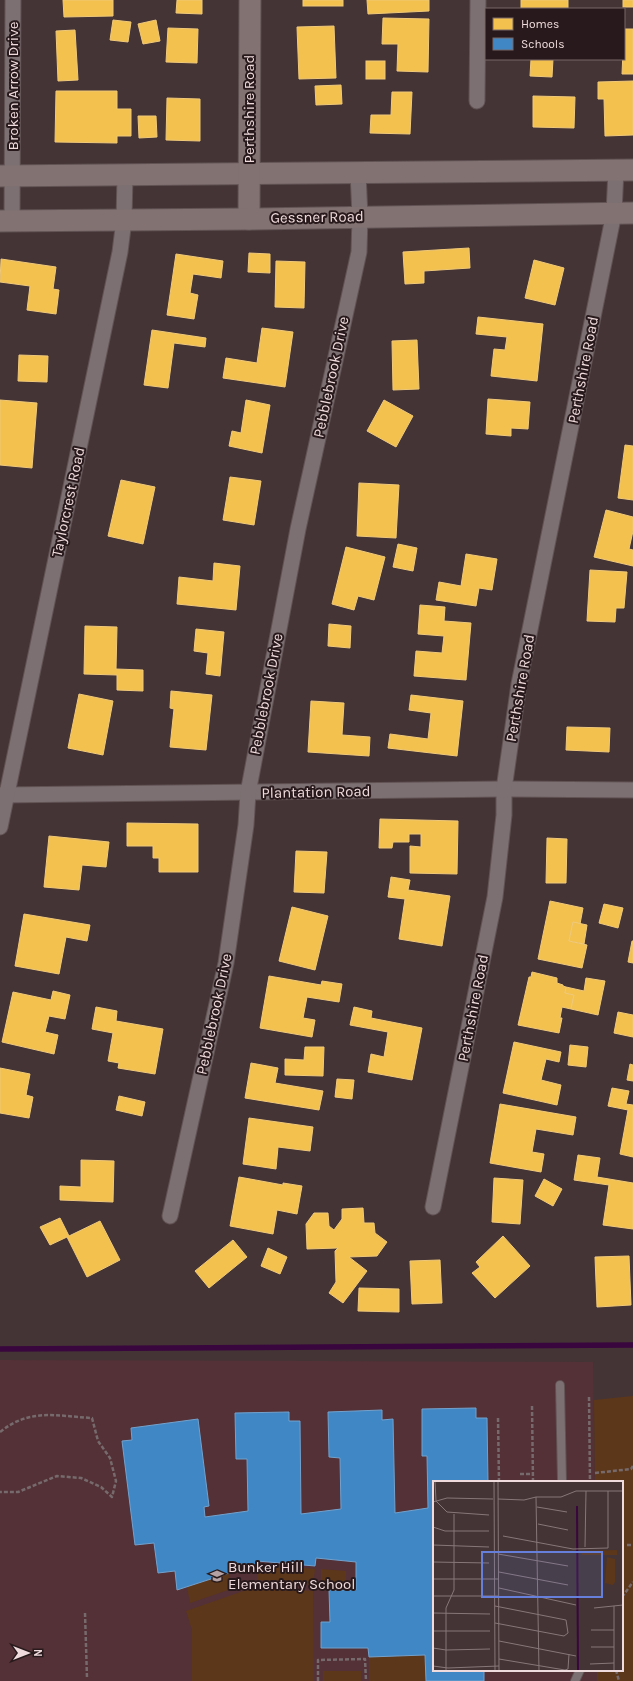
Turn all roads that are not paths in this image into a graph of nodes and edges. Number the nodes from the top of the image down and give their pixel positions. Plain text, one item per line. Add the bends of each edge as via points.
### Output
1 (13, 0) edge
2 (250, 0) edge
3 (478, 0) edge
4 (477, 101) dead end
5 (624, 170) edge
6 (358, 173) junction
7 (249, 174) junction
8 (126, 175) junction
9 (6, 176) edge
10 (624, 213) edge
11 (360, 216) junction
12 (249, 219) junction
13 (6, 220) edge
14 (124, 220) junction
15 (504, 789) junction
16 (633, 790) edge
17 (248, 793) junction
18 (4, 795) edge
19 (0, 827) edge
20 (433, 1207) dead end
21 (170, 1216) dead end
22 (560, 1385) dead end
23 (562, 1481) edge
24 (580, 1671) edge
25 (575, 1681) edge

1 - 9 street, Broken Arrow Drive
2 - 7 main road, Perthshire Road
3 - 4 street
5 - 6 main road
5 - 10 street, Perthshire Road
6 - 7 main road
6 - 11 street, Pebblebrook Drive
7 - 8 main road
7 - 12 main road, Perthshire Road
8 - 9 main road
8 - 14 street, Taylorcrest Road
9 - 13 street, Broken Arrow Drive
10 - 11 main road, Gessner Road
10 - 15 street, Perthshire Road via 520,684
11 - 12 main road, Gessner Road
11 - 17 street, Pebblebrook Drive via 359,252 298,529
12 - 14 main road, Gessner Road
13 - 14 main road, Gessner Road
14 - 18 street, Taylorcrest Road via 120,252
15 - 16 street, Plantation Road
15 - 17 street, Plantation Road
15 - 20 street, Perthshire Road via 496,897
17 - 18 street, Plantation Road
17 - 21 street, Pebblebrook Drive via 246,826 226,962
18 - 19 street, Taylorcrest Road
22 - 23 lane
24 - 25 lane

